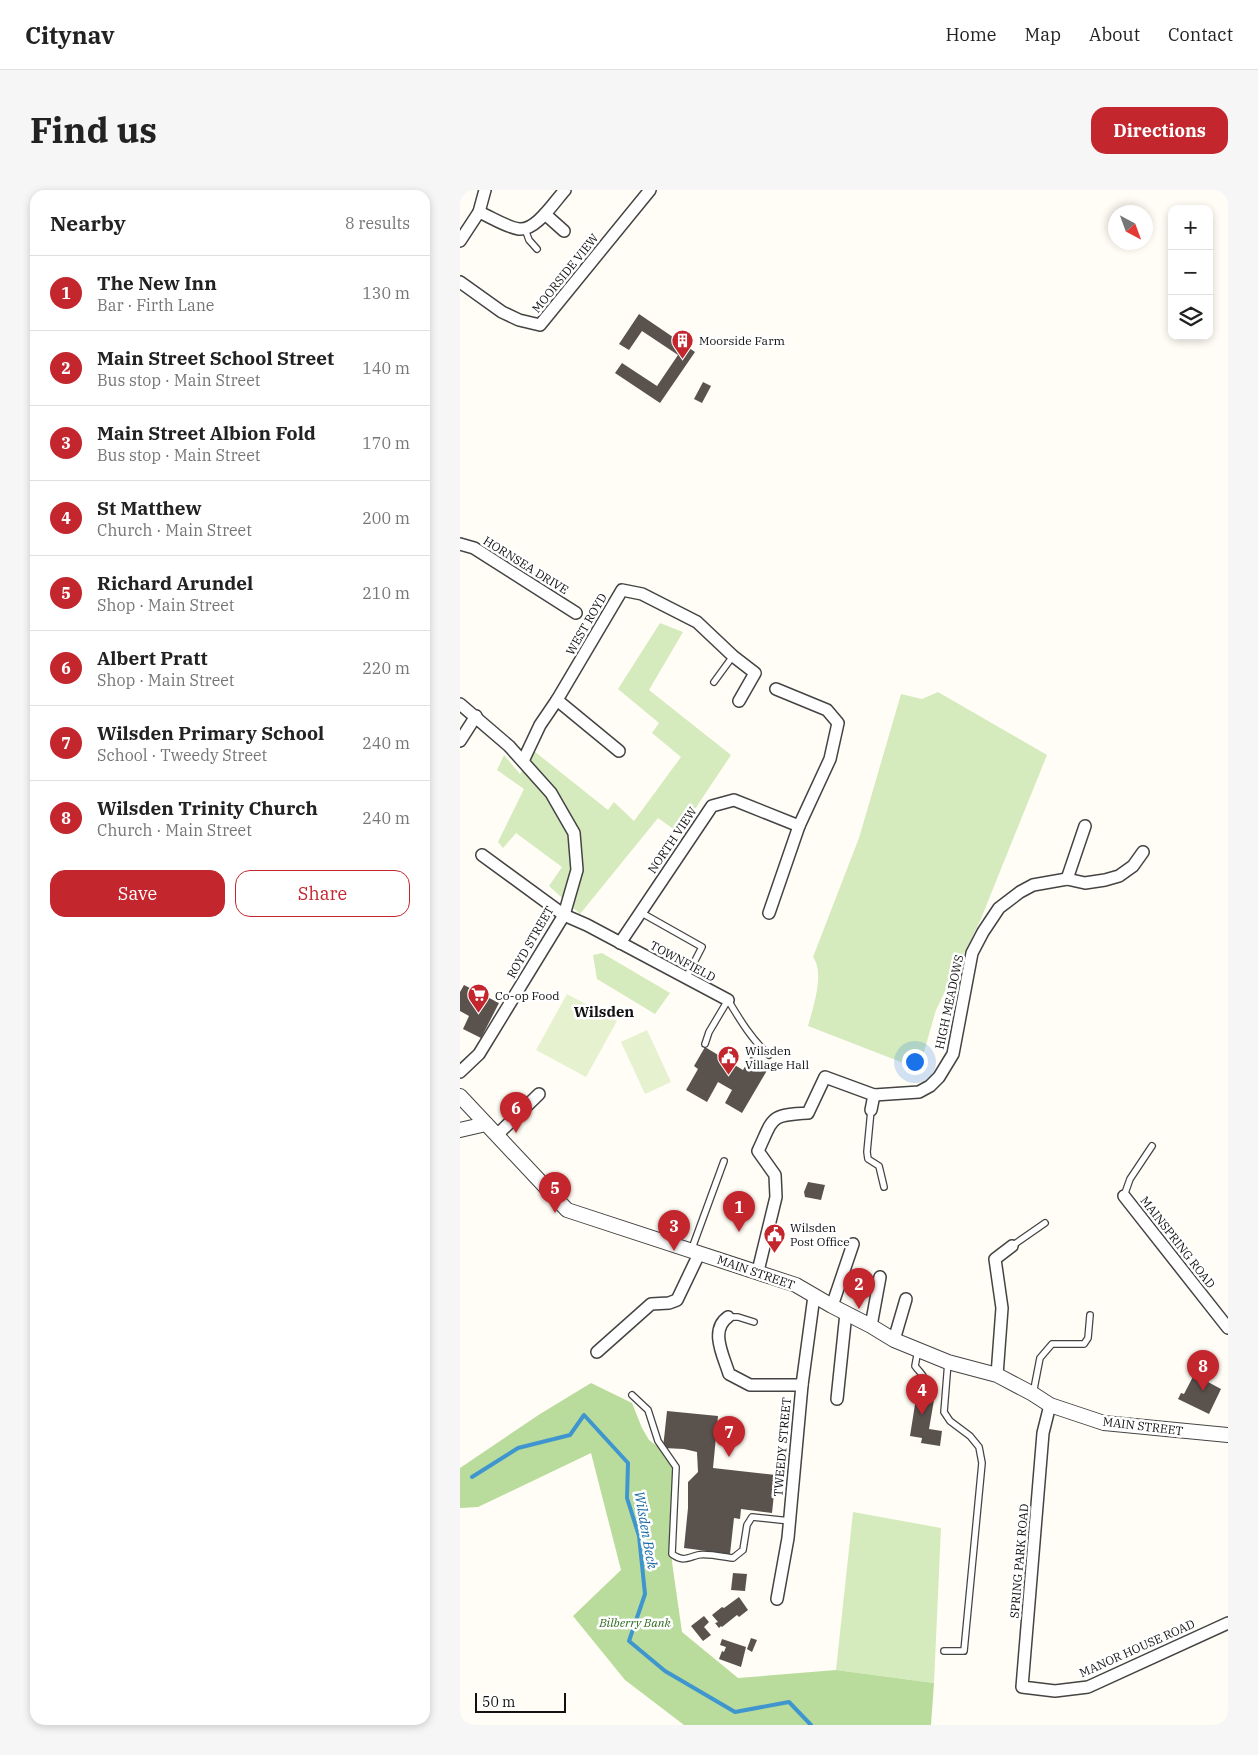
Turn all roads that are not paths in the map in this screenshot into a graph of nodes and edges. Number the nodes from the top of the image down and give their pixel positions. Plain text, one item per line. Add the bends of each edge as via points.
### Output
1 (485, 190) edge
2 (565, 190) edge
3 (650, 190) edge
4 (479, 212) junction
5 (544, 214) junction
6 (525, 228) junction
7 (564, 231) dead end
8 (460, 241) edge
9 (536, 249) dead end
10 (460, 282) edge
11 (460, 544) edge
12 (576, 613) dead end
13 (732, 656) junction
14 (714, 682) dead end
15 (776, 689) dead end
16 (557, 700) junction
17 (739, 701) dead end
18 (460, 704) edge
19 (476, 716) junction
20 (460, 741) edge
21 (619, 751) dead end
22 (523, 761) junction
23 (799, 826) junction
24 (1085, 826) dead end
25 (1143, 852) dead end
26 (482, 855) dead end
27 (1067, 879) junction
28 (640, 912) junction
29 (769, 913) dead end
30 (564, 915) junction
31 (620, 943) junction
32 (686, 978) junction
33 (728, 1000) junction
34 (705, 1044) dead end
35 (770, 1056) dead end
36 (460, 1072) edge
37 (539, 1094) dead end
38 (874, 1095) junction
39 (460, 1096) edge
40 (871, 1110) joint
41 (486, 1124) junction
42 (460, 1130) edge
43 (496, 1135) junction
44 (1152, 1146) dead end
45 (724, 1161) dead end
46 (884, 1187) dead end
47 (1124, 1196) joint
48 (1045, 1223) dead end
49 (853, 1244) dead end
50 (1012, 1246) joint
51 (695, 1252) junction
52 (758, 1271) junction
53 (880, 1277) dead end
54 (814, 1296) junction
55 (906, 1299) dead end
56 (832, 1306) junction
57 (846, 1313) junction
58 (1090, 1315) dead end
59 (728, 1317) joint
60 (754, 1322) dead end
61 (871, 1326) junction
62 (1228, 1328) edge
63 (894, 1340) junction
64 (918, 1350) junction
65 (597, 1352) dead end
66 (948, 1362) junction
67 (997, 1375) junction
68 (802, 1385) junction
69 (921, 1391) dead end
70 (1033, 1394) junction
71 (632, 1395) dead end
72 (837, 1399) dead end
73 (1050, 1404) junction
74 (1228, 1435) edge
75 (790, 1521) junction
76 (777, 1599) dead end
77 (1228, 1623) edge
78 (944, 1651) dead end
79 (1055, 1691) joint

1 - 4 street
2 - 5 street
3 - 10 street, MOORSIDE VIEW via 540,325 502,312
4 - 6 street via 516,228
4 - 8 street
5 - 6 street via 532,226
5 - 7 street
6 - 9 lane
11 - 12 street, HORNSEA DRIVE via 474,548
13 - 14 lane
13 - 16 street, WEST ROYD via 697,622 642,594 622,590
13 - 17 street, WEST ROYD via 756,673
15 - 23 street via 827,710 838,723 830,759
16 - 21 street
16 - 22 street, WEST ROYD via 540,725
18 - 19 street, ROYD STREET
19 - 20 street
19 - 22 street, ROYD STREET
22 - 30 street, ROYD STREET via 551,793 574,833 577,870
23 - 28 street, NORTH VIEW via 734,800 712,806
23 - 29 street
24 - 27 street
25 - 27 street, HIGH MEADOWS via 1133,866 1119,876 1085,883
26 - 30 street, TOWNFIELD
27 - 38 street, HIGH MEADOWS via 1033,885 999,908 972,953 953,1054 939,1077 919,1092
28 - 31 street, NORTH VIEW
28 - 32 lane via 702,947
30 - 31 street, TOWNFIELD
30 - 36 street, ROYD STREET via 479,1054
31 - 32 street, TOWNFIELD
32 - 33 street, TOWNFIELD
33 - 34 lane
33 - 35 lane via 744,1027
37 - 43 street
38 - 40 street
38 - 52 street via 825,1077 808,1113 784,1114 774,1119 758,1151 775,1175 776,1197
39 - 41 street, MAIN STREET
40 - 46 lane via 868,1159 879,1166
41 - 42 street
41 - 43 street, MAIN STREET
43 - 51 street, MAIN STREET via 567,1210
44 - 47 lane via 1130,1179
45 - 51 lane
47 - 62 street, MAINSPRING ROAD
48 - 50 lane
49 - 56 street
50 - 67 street via 995,1258 1002,1308
51 - 52 street, MAIN STREET
51 - 65 street via 677,1300 651,1304
52 - 54 street, MAIN STREET via 796,1285
53 - 61 street
54 - 56 street, MAIN STREET
54 - 68 street, TWEEDY STREET
55 - 63 street
56 - 57 street, MAIN STREET
57 - 61 street, MAIN STREET
57 - 72 street
58 - 70 lane via 1088,1338 1084,1344 1052,1344 1040,1358
59 - 60 lane
59 - 68 street via 717,1335 729,1374 750,1386
61 - 63 street, MAIN STREET
63 - 64 street, MAIN STREET
64 - 66 street, MAIN STREET
64 - 69 lane via 915,1366 925,1378
66 - 67 street, MAIN STREET
66 - 78 lane via 944,1412 979,1447 982,1462 964,1651
67 - 70 street, MAIN STREET
68 - 75 street, TWEEDY STREET
70 - 73 street, MAIN STREET
71 - 75 lane via 648,1410 658,1441 676,1466 672,1554 679,1559 698,1555 733,1558 742,1550 752,1517
73 - 74 street, MAIN STREET via 1104,1423
73 - 79 street, SPRING PARK ROAD via 1043,1433 1022,1687
75 - 76 street, TWEEDY STREET
77 - 79 street, MANOR HOUSE ROAD via 1088,1687

